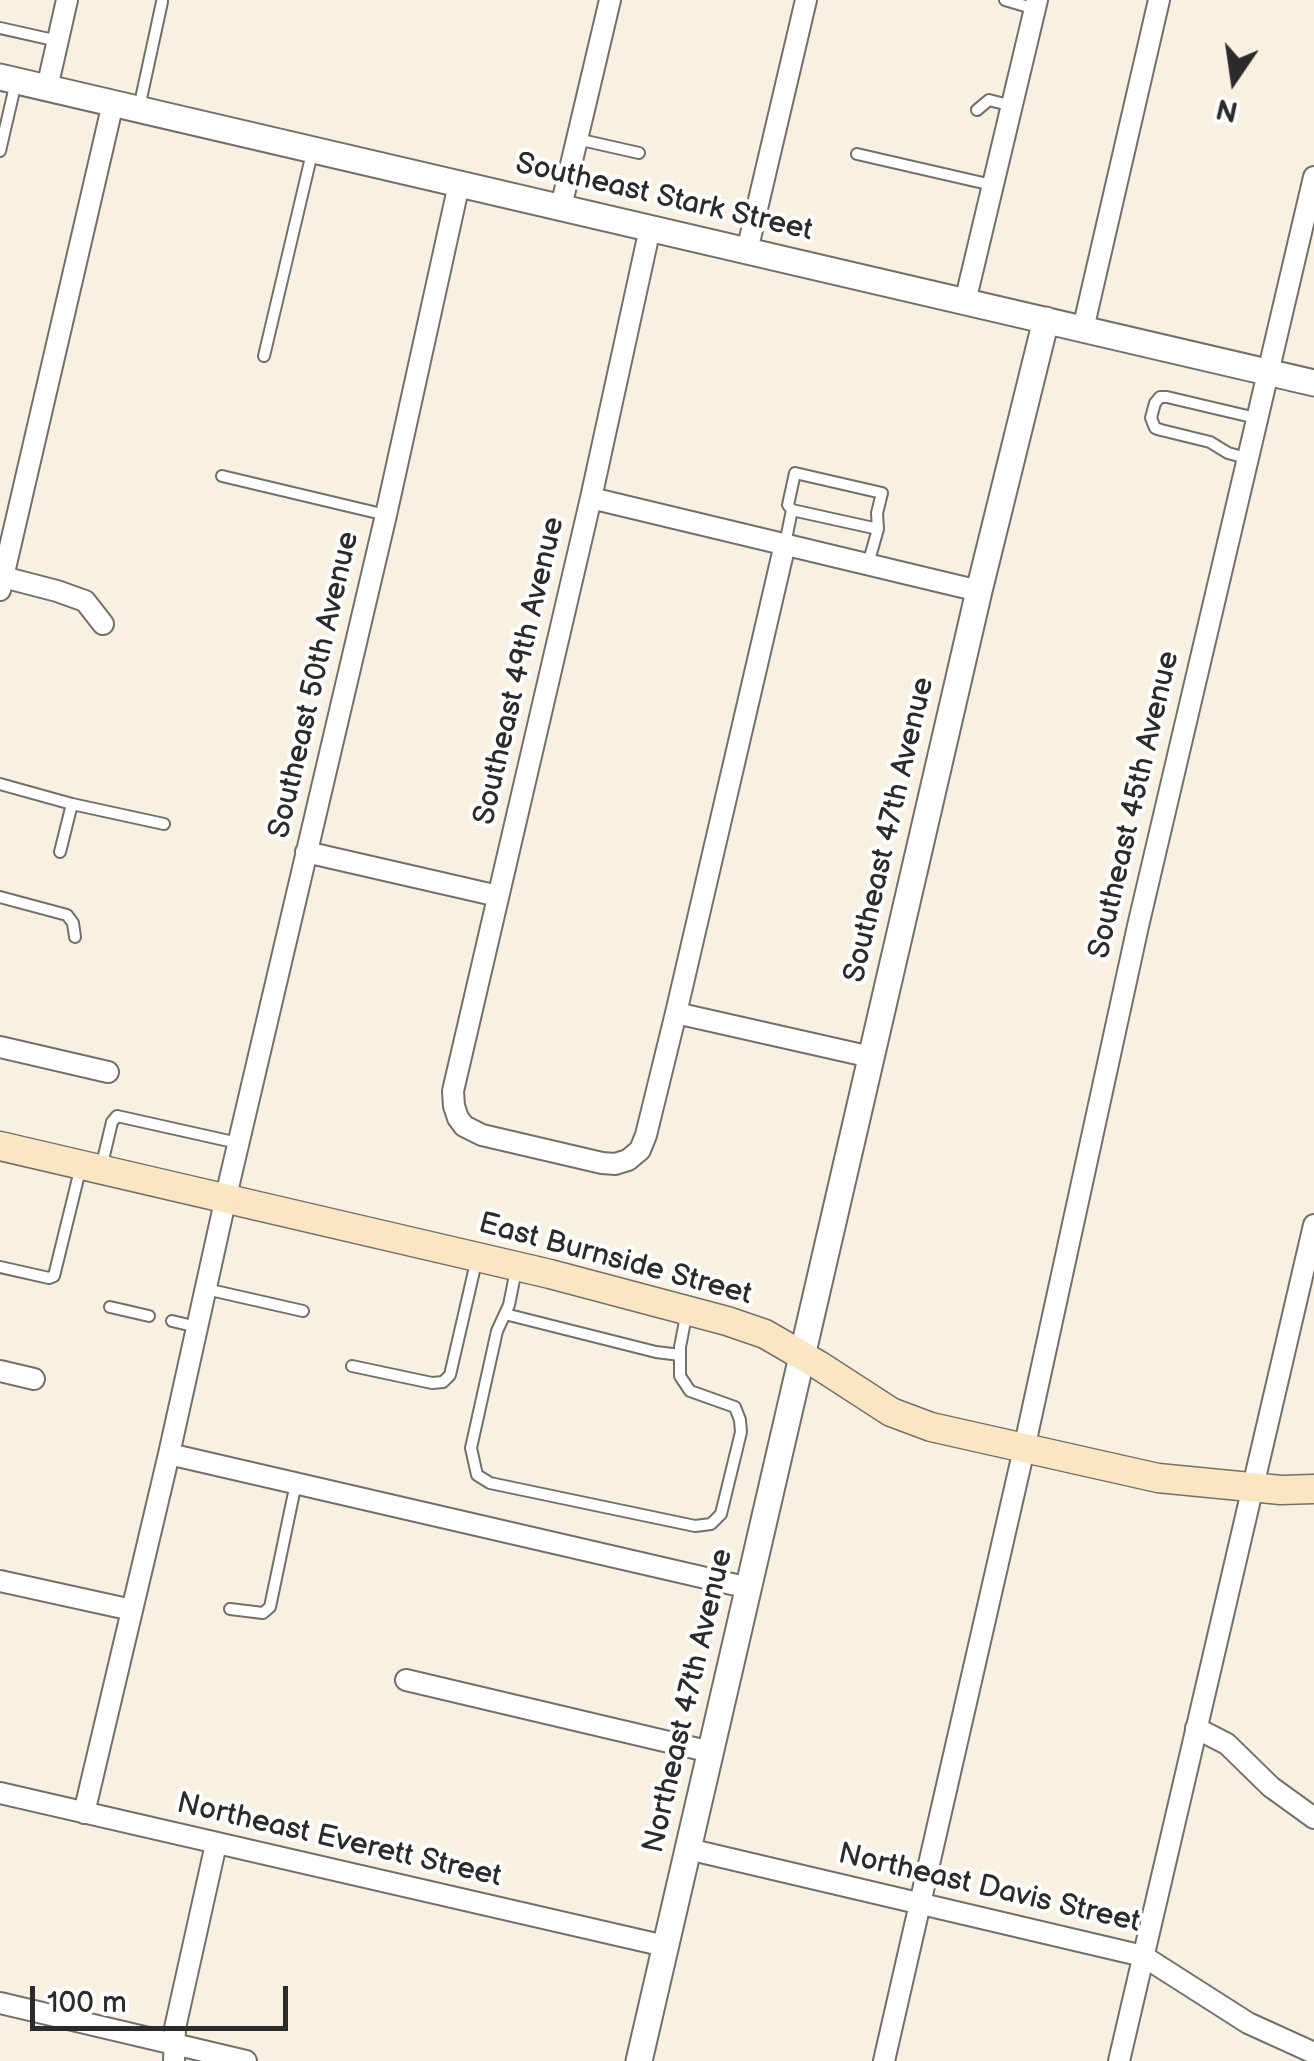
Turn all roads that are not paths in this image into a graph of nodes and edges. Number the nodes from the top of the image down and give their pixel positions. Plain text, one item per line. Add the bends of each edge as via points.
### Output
1 (67, 0) edge
2 (610, 0) edge
3 (806, 0) edge
4 (1005, 0) edge
5 (1159, 0) edge
6 (162, 2) edge
7 (1036, 4) edge
8 (0, 28) edge
9 (58, 41) junction
10 (8, 79) edge
11 (47, 88) junction
12 (126, 106) junction
13 (1012, 106) junction
14 (977, 110) dead end
15 (578, 139) junction
16 (313, 150) junction
17 (0, 151) edge
18 (639, 152) dead end
19 (857, 154) dead end
20 (1314, 181) edge
21 (459, 184) junction
22 (993, 185) junction
23 (562, 208) junction
24 (650, 228) junction
25 (747, 251) junction
26 (966, 302) junction
27 (1046, 320) junction
28 (1083, 329) junction
29 (264, 356) dead end
30 (1266, 372) junction
31 (1314, 384) edge
32 (1256, 418) junction
33 (1246, 458) junction
34 (222, 476) dead end
35 (590, 498) junction
36 (792, 510) junction
37 (386, 515) junction
38 (878, 529) junction
39 (785, 544) junction
40 (868, 564) junction
41 (2, 584) edge
42 (979, 590) junction
43 (103, 624) dead end
44 (0, 784) edge
45 (72, 804) junction
46 (164, 824) dead end
47 (60, 852) dead end
48 (306, 852) junction
49 (498, 896) junction
50 (0, 897) edge
51 (75, 938) dead end
52 (676, 1013) junction
53 (0, 1047) edge
54 (871, 1057) junction
55 (108, 1072) dead end
56 (238, 1143) junction
57 (0, 1146) edge
58 (91, 1167) junction
59 (226, 1198) junction
60 (1314, 1225) edge
61 (477, 1257) junction
62 (516, 1266) junction
63 (0, 1267) edge
64 (206, 1289) junction
65 (1306, 1295) edge
66 (110, 1307) dead end
67 (687, 1310) junction
68 (303, 1311) dead end
69 (504, 1314) junction
70 (148, 1316) dead end
71 (172, 1321) dead end
72 (198, 1327) junction
73 (680, 1355) junction
74 (802, 1355) junction
75 (352, 1366) dead end
76 (0, 1371) edge
77 (34, 1379) dead end
78 (1024, 1449) junction
79 (169, 1454) junction
80 (296, 1483) junction
81 (1253, 1487) junction
82 (1314, 1489) edge
83 (0, 1581) edge
84 (749, 1588) junction
85 (230, 1609) dead end
86 (132, 1610) junction
87 (406, 1680) dead end
88 (1196, 1728) junction
89 (711, 1752) junction
90 (0, 1793) edge
91 (84, 1813) junction
92 (1314, 1818) edge
93 (216, 1844) junction
94 (688, 1849) junction
95 (921, 1904) junction
96 (666, 1946) junction
97 (1144, 1956) junction
98 (0, 2003) edge
99 (174, 2052) edge
100 (1314, 2052) edge
101 (246, 2061) edge
102 (638, 2061) edge
103 (884, 2061) edge
104 (1119, 2061) edge

1 - 9 street
2 - 15 street
3 - 25 street
4 - 7 lane
5 - 28 street
6 - 12 lane
7 - 13 street
8 - 9 lane
9 - 11 street
10 - 11 street, Southeast Stark Street
10 - 17 lane
11 - 12 street, Southeast Stark Street
12 - 16 street, Southeast Stark Street
12 - 41 street
13 - 14 lane via 989,100
13 - 22 street
15 - 18 lane
15 - 23 street
16 - 21 street, Southeast Stark Street
16 - 29 lane
19 - 22 lane
20 - 30 street, Southeast 45th Avenue
21 - 23 street, Southeast Stark Street
21 - 37 street, Southeast 50th Avenue
22 - 26 street
23 - 24 street, Southeast Stark Street
24 - 25 street, Southeast Stark Street
24 - 35 street, Southeast 49th Avenue
25 - 26 street, Southeast Stark Street
26 - 27 street, Southeast Stark Street
27 - 28 street, Southeast Stark Street
27 - 42 street, Southeast 47th Avenue
28 - 30 street, Southeast Stark Street
30 - 31 street, Southeast Stark Street
30 - 32 street, Southeast 45th Avenue
32 - 33 street, Southeast 45th Avenue
32 - 33 lane via 1167,398 1154,403 1156,428
33 - 78 street, Southeast 45th Avenue
34 - 37 lane
35 - 39 street
35 - 49 street, Southeast 49th Avenue
36 - 38 lane
36 - 38 lane via 795,473 882,493
36 - 39 lane
37 - 48 street, Southeast 50th Avenue
38 - 40 lane
39 - 40 street
39 - 52 street
40 - 42 street
41 - 43 street via 85,600
42 - 54 street, Southeast 47th Avenue
44 - 45 lane
45 - 46 lane
45 - 47 lane
48 - 49 street
48 - 56 street, Southeast 50th Avenue
49 - 52 street, Southeast 49th Avenue via 453,1091 464,1126 602,1163 628,1160 646,1134
50 - 51 lane via 67,915
52 - 54 street
53 - 55 street
54 - 74 street, Southeast 47th Avenue
56 - 58 lane via 117,1116
56 - 59 street, Southeast 50th Avenue
57 - 58 main road, East Burnside Street
58 - 59 main road, East Burnside Street
58 - 63 lane via 54,1276
59 - 61 main road, East Burnside Street
59 - 64 street, Southeast 50th Avenue
60 - 65 street
61 - 62 main road, East Burnside Street
61 - 75 lane via 443,1382
62 - 67 main road, East Burnside Street
62 - 69 lane
64 - 68 lane
64 - 72 street, Southeast 50th Avenue
65 - 81 street
66 - 70 lane
67 - 73 lane
67 - 74 main road, East Burnside Street via 748,1327
69 - 73 lane
69 - 73 lane via 471,1448 478,1474 490,1483 695,1526 721,1514 740,1420 735,1407 690,1390 680,1376
71 - 72 lane
72 - 79 street, Southeast 50th Avenue
74 - 78 main road, East Burnside Street via 908,1419
74 - 84 street, Northeast 47th Avenue
76 - 77 street
78 - 81 main road, East Burnside Street via 1158,1478
78 - 95 street, Southeast 45th Avenue
79 - 80 street
79 - 86 street, Southeast 50th Avenue
80 - 84 street
80 - 85 lane via 270,1607 262,1613
81 - 82 main road, East Burnside Street
81 - 88 street
83 - 86 street
84 - 89 street, Northeast 47th Avenue
86 - 91 street, Southeast 50th Avenue
87 - 89 street
88 - 92 street via 1227,1744
88 - 97 street
89 - 94 street, Northeast 47th Avenue
90 - 91 street, Northeast Everett Street
91 - 93 street, Northeast Everett Street
93 - 96 street, Northeast Everett Street
93 - 99 street
94 - 95 street, Northeast Davis Street
94 - 96 street, Northeast 47th Avenue
95 - 97 street, Northeast Davis Street
95 - 103 street, Southeast 45th Avenue
96 - 102 street, Northeast 47th Avenue
97 - 100 street, Northeast Davis Street via 1248,2023
97 - 104 street
98 - 99 street
99 - 101 street

